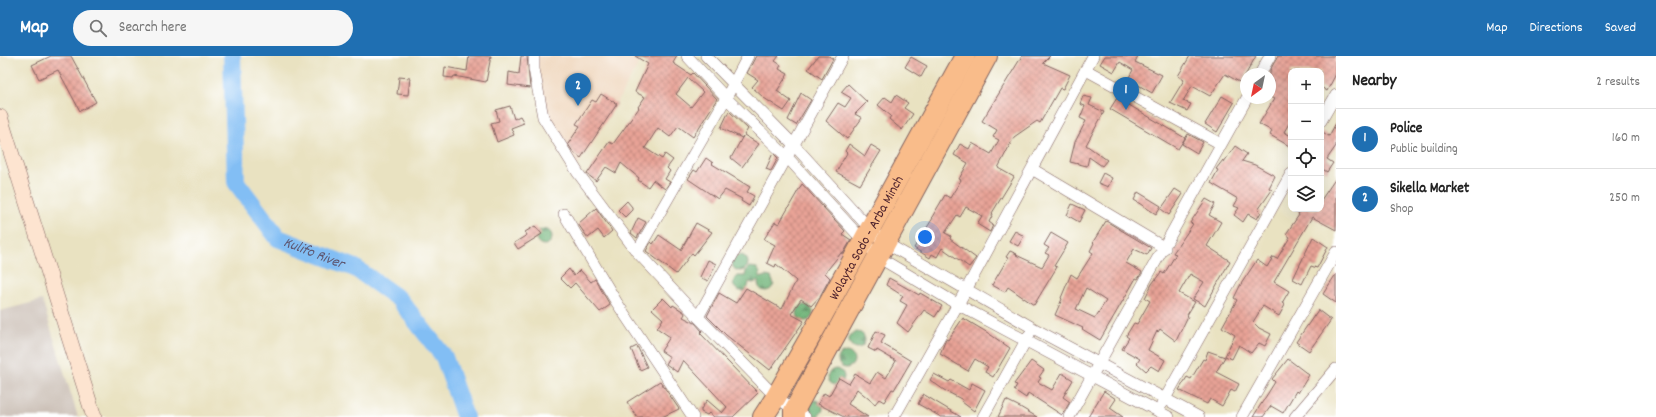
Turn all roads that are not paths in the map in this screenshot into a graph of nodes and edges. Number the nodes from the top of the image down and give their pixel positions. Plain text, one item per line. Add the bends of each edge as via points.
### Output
1 (534, 56) edge
2 (687, 56) edge
3 (706, 56) edge
4 (748, 56) edge
5 (843, 56) edge
6 (965, 56) edge
7 (987, 56) edge
8 (1093, 56) edge
9 (1270, 56) edge
10 (1263, 68) edge
11 (1086, 70) junction
12 (733, 83) junction
13 (1336, 94) edge
14 (726, 98) junction
15 (1243, 104) edge
16 (1324, 116) edge
17 (0, 117) edge
18 (1221, 144) junction
19 (794, 145) junction
20 (787, 157) junction
21 (1032, 169) junction
22 (1290, 176) edge
23 (564, 214) dead end
24 (867, 236) junction
25 (1164, 248) junction
26 (882, 250) junction
27 (637, 252) junction
28 (1336, 252) edge
29 (966, 290) junction
30 (957, 304) junction
31 (698, 317) junction
32 (1033, 328) junction
33 (1026, 341) junction
34 (1099, 364) junction
35 (1336, 369) edge
36 (1092, 377) junction
37 (776, 397) junction
38 (1164, 399) junction
39 (1156, 414) edge
40 (798, 415) edge
41 (94, 417) edge
42 (693, 417) edge
43 (764, 417) edge
44 (894, 417) edge
45 (983, 417) edge
46 (1069, 417) edge
47 (1169, 417) edge
48 (1199, 417) edge
49 (1242, 417) edge
50 (1295, 417) edge

1 - 27 street via 543,117 578,173
2 - 14 street
3 - 12 street
4 - 12 street
5 - 19 street
6 - 24 highway, Wolayta Sodo - Arba Minch
7 - 26 highway, Wolayta Sodo - Arba Minch
8 - 11 street
9 - 10 street
11 - 18 street
11 - 21 street
12 - 14 street
12 - 19 street
13 - 16 street
14 - 20 street
14 - 27 street
15 - 18 street
17 - 41 street
18 - 25 street
19 - 20 street
19 - 24 street
20 - 24 street
20 - 31 street
21 - 25 street
21 - 29 street
22 - 38 street
23 - 42 street via 617,303
24 - 26 street
24 - 26 street
24 - 37 highway, Wolayta Sodo - Arba Minch
25 - 34 street
26 - 29 street
26 - 30 street
26 - 40 highway, Wolayta Sodo - Arba Minch
27 - 31 street
28 - 49 street
29 - 30 street
29 - 32 street
30 - 33 street
30 - 44 street
31 - 37 street
32 - 33 street
32 - 34 street
33 - 36 street
33 - 45 street
34 - 36 street
34 - 38 street
35 - 50 street
36 - 39 street
36 - 46 street
37 - 40 street
37 - 43 highway, Wolayta Sodo - Arba Minch
38 - 39 street
38 - 48 street
39 - 47 street

